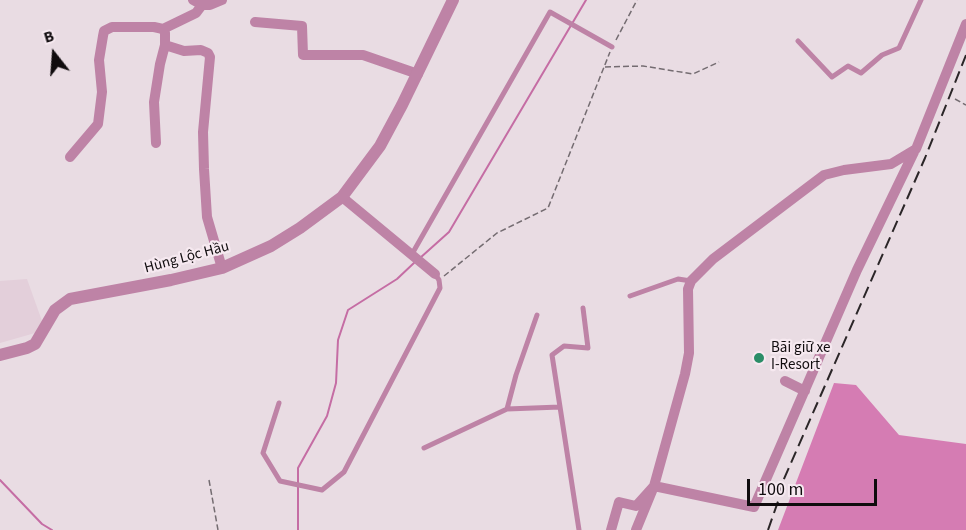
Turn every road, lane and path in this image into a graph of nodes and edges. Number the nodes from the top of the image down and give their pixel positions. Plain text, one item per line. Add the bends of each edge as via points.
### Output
1 (222, 0) edge
2 (453, 0) edge
3 (637, 0) edge
4 (921, 0) edge
5 (197, 3) edge
6 (255, 22) dead end
7 (966, 24) edge
8 (163, 29) junction
9 (798, 41) dead end
10 (165, 45) junction
11 (612, 47) junction
12 (719, 62) dead end
13 (604, 67) junction
14 (418, 74) junction
15 (955, 99) dead end
16 (966, 105) edge
17 (156, 143) dead end
18 (916, 150) junction
19 (70, 156) dead end
20 (342, 197) junction
21 (411, 256) junction
22 (222, 268) junction
23 (437, 277) junction
24 (691, 281) junction
25 (630, 296) dead end
26 (583, 308) dead end
27 (537, 315) dead end
28 (0, 355) edge
29 (785, 381) dead end
30 (805, 390) junction
31 (279, 403) dead end
32 (560, 407) junction
33 (507, 409) junction
34 (424, 448) dead end
35 (209, 480) dead end
36 (654, 486) junction
37 (218, 530) edge
38 (579, 530) edge
39 (611, 530) edge
40 (636, 530) edge

1 - 5 street via 210,5
2 - 14 street, Hùng Lộc Hầu
3 - 11 path
4 - 9 lane via 899,48 882,55 861,74 848,66 832,77
5 - 8 street via 196,13
6 - 14 street via 302,26 303,55 363,55
7 - 18 street
8 - 10 street
8 - 19 street via 112,27 104,31 99,60 99,118 94,130
10 - 17 street via 154,102
10 - 22 street via 184,51 201,50 210,57 204,169 207,217
11 - 13 path
11 - 21 lane via 550,12
12 - 13 path via 693,74 643,66
13 - 23 path via 548,208 497,233
14 - 20 street, Hùng Lộc Hầu via 380,146
15 - 16 path
18 - 24 street via 891,164 824,175 713,259
18 - 30 street
20 - 21 street
20 - 22 street, Hùng Lộc Hầu via 271,246
21 - 23 street
22 - 28 street, Hùng Lộc Hầu via 70,299 55,310 35,344
23 - 31 lane via 440,288 344,472 322,490 280,481 263,453
24 - 25 lane via 678,279
24 - 36 street via 689,353
26 - 32 lane via 588,348 564,346 552,355
27 - 33 lane
29 - 30 street
30 - 36 street via 754,507
32 - 33 lane
32 - 38 lane
33 - 34 lane
35 - 37 path
36 - 39 street via 636,506 619,502
36 - 40 street

